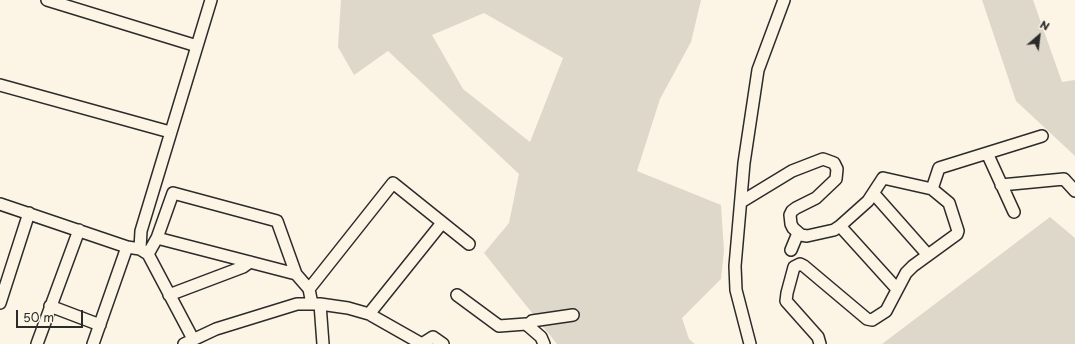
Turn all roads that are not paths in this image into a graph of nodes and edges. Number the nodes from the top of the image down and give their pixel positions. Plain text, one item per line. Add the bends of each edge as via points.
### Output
1 (47, 0) edge
2 (211, 0) edge
3 (784, 0) edge
4 (197, 46) junction
5 (0, 85) edge
6 (170, 132) junction
7 (1042, 136) dead end
8 (987, 153) junction
9 (1001, 185) junction
10 (932, 189) junction
11 (1075, 191) edge
12 (874, 194) junction
13 (741, 202) junction
14 (0, 204) edge
15 (1014, 212) dead end
16 (29, 213) junction
17 (442, 223) junction
18 (840, 226) junction
19 (78, 230) junction
20 (798, 233) junction
21 (157, 238) junction
22 (469, 244) dead end
23 (127, 247) junction
24 (791, 250) dead end
25 (144, 252) junction
26 (928, 255) junction
27 (250, 262) junction
28 (296, 274) junction
29 (309, 289) junction
30 (897, 289) junction
31 (169, 295) junction
32 (458, 295) dead end
33 (0, 303) edge
34 (316, 304) junction
35 (50, 306) junction
36 (369, 314) junction
37 (573, 315) dead end
38 (100, 324) junction
39 (528, 326) junction
40 (188, 341) edge
41 (37, 344) edge
42 (93, 344) edge
43 (323, 344) edge
44 (422, 344) edge
45 (443, 344) edge
46 (544, 344) edge
47 (750, 344) edge
48 (820, 344) edge

1 - 4 street
2 - 4 street
3 - 13 street via 758,70 749,119
4 - 6 street
5 - 6 street
6 - 25 street via 142,231
7 - 8 street
8 - 9 street
8 - 10 street via 939,168
9 - 11 street via 1064,179
9 - 15 street
10 - 12 street via 883,178
10 - 26 street via 949,203 958,231
12 - 18 street
12 - 26 street
13 - 20 street via 792,171 823,159 829,160 837,169 836,179 816,198 796,208 790,215 790,224
13 - 47 street via 736,290
14 - 16 street
16 - 19 street
16 - 33 street
17 - 22 street
17 - 29 street via 393,183
17 - 36 street
18 - 20 street via 834,230 806,236
18 - 30 street
19 - 23 street
19 - 35 street
20 - 24 street
21 - 25 street
21 - 27 street
21 - 28 street via 173,193 277,221
23 - 25 street
23 - 38 street
25 - 31 street
26 - 30 street via 906,273
27 - 28 street
27 - 31 street
28 - 29 street
29 - 34 street
30 - 48 street via 884,313 872,320 867,319 804,266 797,265 793,270 786,300 818,337
31 - 40 street
32 - 39 street via 499,326
34 - 36 street via 348,308
34 - 40 street via 285,306
34 - 43 street
35 - 38 street
35 - 41 street
36 - 44 street
37 - 39 street via 532,321
38 - 42 street
39 - 46 street via 541,337
44 - 45 street via 433,337

